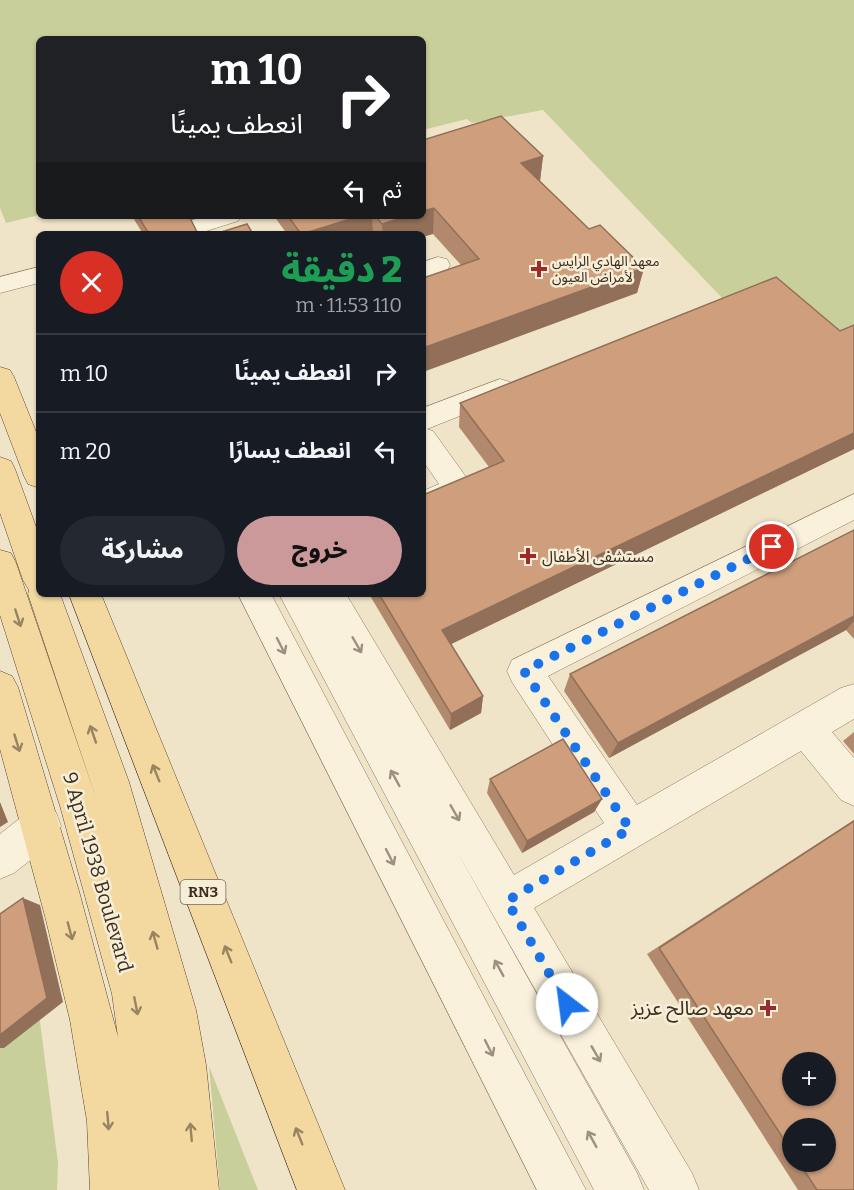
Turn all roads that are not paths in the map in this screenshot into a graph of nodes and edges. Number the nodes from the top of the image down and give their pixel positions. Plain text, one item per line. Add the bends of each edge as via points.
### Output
1 (219, 219) edge
2 (224, 219) edge
3 (181, 231) edge
4 (242, 231) edge
5 (36, 275) edge
6 (0, 285) edge
7 (0, 377) edge
8 (522, 380) edge
9 (426, 419) edge
10 (426, 443) edge
11 (36, 468) edge
12 (0, 469) edge
13 (426, 503) edge
14 (854, 506) edge
15 (0, 563) edge
16 (36, 571) edge
17 (45, 597) edge
18 (87, 597) edge
19 (256, 597) edge
20 (296, 597) edge
21 (330, 597) edge
22 (0, 687) edge
23 (854, 700) edge
24 (805, 728) junction
25 (854, 787) edge
26 (42, 826) junction
27 (630, 829) junction
28 (0, 859) edge
29 (507, 901) junction
30 (114, 1190) edge
31 (156, 1190) edge
32 (195, 1190) edge
33 (321, 1190) edge
34 (562, 1190) edge
35 (620, 1190) edge
36 (675, 1190) edge

1 - 3 street
2 - 4 street
5 - 6 street
7 - 11 main road
8 - 9 street
10 - 13 street via 459,488
12 - 16 main road
14 - 27 street via 524,671
15 -> 31 main road, 9 April 1938 Boulevard via 80,806 133,994 150,1096
32 -> 17 main road, 9 April 1938 Boulevard via 184,1065 171,999 110,782
33 -> 18 main road, RN3
19 -> 34 street
35 -> 20 street
21 -> 29 street
22 -> 26 main road
23 - 24 street
24 - 25 street
24 - 27 street
26 - 28 street
26 -> 30 main road via 96,1031
27 - 29 street
29 -> 36 street

